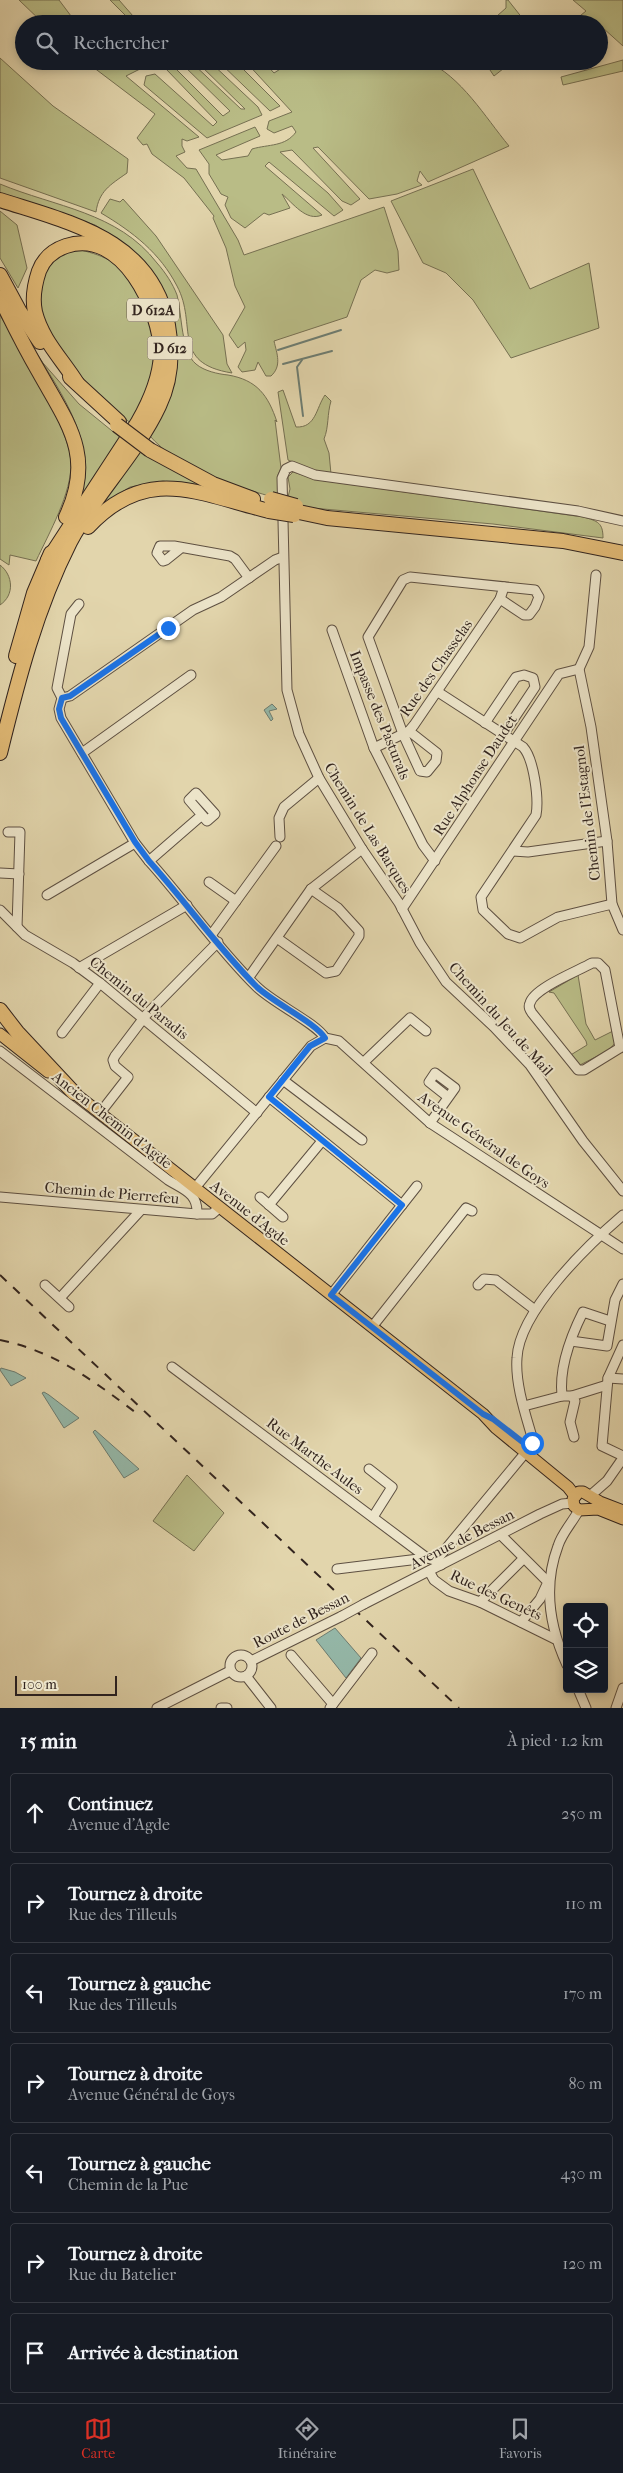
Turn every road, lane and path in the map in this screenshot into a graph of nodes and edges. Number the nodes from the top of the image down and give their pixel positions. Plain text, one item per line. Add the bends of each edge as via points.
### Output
1 (0, 200) edge
2 (0, 276) edge
3 (0, 284) edge
4 (0, 297) edge
5 (77, 383) junction
6 (118, 423) junction
7 (270, 505) junction
8 (295, 511) junction
9 (623, 521) edge
10 (181, 548) dead end
11 (623, 548) edge
12 (623, 553) edge
13 (284, 557) junction
14 (54, 562) junction
15 (596, 575) dead end
16 (249, 578) junction
17 (504, 587) junction
18 (500, 600) junction
19 (79, 604) dead end
20 (332, 630) dead end
21 (579, 669) junction
22 (191, 675) dead end
23 (438, 692) junction
24 (62, 698) junction
25 (0, 719) edge
26 (485, 723) junction
27 (406, 733) junction
28 (503, 735) junction
29 (513, 742) junction
30 (374, 748) junction
31 (0, 753) edge
32 (82, 753) junction
33 (319, 778) junction
34 (202, 815) dead end
35 (8, 832) dead end
36 (606, 841) junction
37 (135, 842) junction
38 (362, 849) junction
39 (512, 850) junction
40 (149, 861) junction
41 (435, 861) junction
42 (0, 873) edge
43 (19, 874) junction
44 (209, 882) dead end
45 (311, 889) junction
46 (47, 895) dead end
47 (236, 902) junction
48 (612, 904) junction
49 (187, 905) junction
50 (402, 909) junction
51 (0, 910) edge
52 (17, 928) junction
53 (623, 930) edge
54 (215, 938) junction
55 (277, 938) junction
56 (79, 968) junction
57 (249, 977) junction
58 (100, 983) junction
59 (0, 1010) edge
60 (144, 1019) junction
61 (426, 1031) dead end
62 (0, 1034) edge
63 (62, 1034) dead end
64 (325, 1038) junction
65 (621, 1047) edge
66 (0, 1051) edge
67 (364, 1062) junction
68 (283, 1080) junction
69 (74, 1093) junction
70 (269, 1097) junction
71 (448, 1097) dead end
72 (100, 1113) junction
73 (257, 1113) junction
74 (430, 1123) junction
75 (362, 1140) dead end
76 (322, 1141) junction
77 (417, 1186) dead end
78 (195, 1188) junction
79 (623, 1191) edge
80 (0, 1197) edge
81 (260, 1197) dead end
82 (269, 1205) junction
83 (402, 1205) junction
84 (219, 1208) junction
85 (140, 1211) junction
86 (472, 1212) dead end
87 (197, 1214) junction
88 (623, 1215) edge
89 (283, 1217) dead end
90 (601, 1234) junction
91 (623, 1250) edge
92 (623, 1284) edge
93 (45, 1285) dead end
94 (478, 1285) dead end
95 (331, 1295) junction
96 (620, 1295) edge
97 (60, 1298) junction
98 (69, 1307) dead end
99 (535, 1310) junction
100 (610, 1321) junction
101 (372, 1327) junction
102 (609, 1337) junction
103 (571, 1341) junction
104 (623, 1344) edge
105 (172, 1367) dead end
106 (623, 1379) edge
107 (607, 1381) junction
108 (562, 1396) junction
109 (572, 1396) junction
110 (524, 1406) junction
111 (574, 1437) dead end
112 (528, 1450) junction
113 (623, 1457) edge
114 (369, 1469) dead end
115 (583, 1501) junction
116 (623, 1511) edge
117 (373, 1516) junction
118 (623, 1519) edge
119 (501, 1535) junction
120 (427, 1558) junction
121 (523, 1558) junction
122 (440, 1563) junction
123 (337, 1569) dead end
124 (429, 1571) junction
125 (548, 1582) junction
126 (480, 1602) junction
127 (364, 1604) joint
128 (521, 1622) junction
129 (555, 1639) junction
130 (372, 1653) dead end
131 (291, 1655) dead end
132 (563, 1657) edge
133 (250, 1661) junction
134 (230, 1670) junction
135 (246, 1676) junction
136 (623, 1688) edge
137 (580, 1693) edge
138 (331, 1706) edge
139 (157, 1708) edge
140 (221, 1708) edge
141 (227, 1708) edge
142 (271, 1708) edge
143 (586, 1708) edge
144 (616, 1708) edge

1 - 14 highway, D 612 via 91,231 118,246 146,274 155,289 170,336 169,373 159,406 148,427
2 - 5 highway via 40,341
3 - 6 highway via 37,344 69,382
4 - 14 highway, D 612A via 71,428 78,451 76,494
5 - 6 highway
5 - 14 highway, D 612A via 42,332 34,310 34,288 41,266 49,256 63,247 84,244 114,256 147,296 158,331 159,369 150,402
6 - 7 highway, bridge via 152,448 213,484
7 - 8 highway
7 - 14 highway via 186,490 148,490 126,496 104,511
8 - 11 highway via 564,537
8 - 12 highway via 327,518 563,541
9 - 13 street, Chemin de Las Barques via 578,511 315,475 292,466 286,469 282,478
10 - 16 street via 230,556
13 - 16 street
13 - 33 street, Chemin de Las Barques via 287,690 299,734
14 - 25 highway, D 612A via 24,623
14 - 31 highway, D 612A
15 - 21 street via 589,647
16 - 24 street via 221,597 193,610 70,696
17 - 18 street, Rue des Chasselas
17 - 18 street via 535,590 539,597 529,615
17 - 27 street via 410,577 403,580 368,637
18 - 23 street, Rue des Chasselas
19 - 24 street, Avenue Général de Goys via 72,614 57,688
20 - 30 street, Impasse des Pasturals
21 - 29 street, Rue Alphonse Daudet via 559,674
21 - 36 street, Chemin de l'Estagnol via 591,727
22 - 32 street
23 - 26 street
23 - 27 street, Rue des Chasselas
24 - 32 street, Avenue Général de Goys via 61,718
26 - 28 street
26 - 28 street via 516,677 533,678 535,687
27 - 30 street, Rue des Chasselas
28 - 29 street
29 - 39 street via 530,754 538,806 536,815
29 - 41 street, Rue Alphonse Daudet
30 - 41 street, Impasse des Pasturals via 422,845
32 - 37 street, Avenue Général de Goys
33 - 38 street, Chemin de Las Barques
33 - 47 street via 284,807 279,818 278,842
34 - 40 street
35 - 43 street via 20,832
36 - 39 street via 528,852
36 - 48 street, Chemin de l'Estagnol
37 - 40 street, Avenue Général de Goys
37 - 46 street
38 - 45 street
38 - 50 street, Chemin de Las Barques
39 - 48 street via 481,897 481,905 512,937 520,938 558,917
40 - 49 street, Avenue Général de Goys
41 - 50 street, Rue Alphonse Daudet
42 - 43 street
43 - 52 street
44 - 47 street
45 - 55 street
45 - 55 street via 338,908 359,931 360,936 336,971 326,973
47 - 54 street
48 - 53 street, Chemin de l'Estagnol
49 - 54 street, Avenue Général de Goys
49 - 56 street
50 - 79 street, Chemin du Jeu de Mail via 446,982 530,1065
51 - 52 street, Chemin du Paradis
52 - 56 street, Chemin du Paradis
54 - 57 street, Avenue Général de Goys
54 - 60 street
55 - 57 street
56 - 58 street, Chemin du Paradis
57 - 64 street, Avenue Général de Goys via 267,995 319,1030
58 - 60 street, Chemin du Paradis
58 - 63 street
59 - 69 highway
60 - 72 street via 113,1060 128,1077
60 - 73 street, Chemin du Paradis
61 - 67 street via 410,1018
62 - 69 main road, Avenue d'Agde
64 - 67 street, Avenue Général de Goys via 339,1042
64 - 68 street via 310,1046
65 - 65 street via 584,1070 578,1070 532,1014 530,1001 536,993 592,963 598,963 605,970
66 - 87 street, Ancien Chemin d'Agde via 161,1176 193,1196
67 - 74 street, Avenue Général de Goys
68 - 70 street
68 - 75 street
69 - 72 main road, Avenue d'Agde
70 - 73 street
70 - 76 street
71 - 74 street
72 - 78 main road, Avenue d'Agde
73 - 78 street
74 - 90 street, Avenue Général de Goys
76 - 82 street
76 - 83 street
77 - 83 street
78 - 84 main road, Avenue d'Agde
80 - 85 street, Chemin de Pierrefeu
81 - 82 street
82 - 89 street
83 - 95 street
84 - 87 street, Chemin de Pierrefeu via 212,1214
84 - 95 main road, Avenue d'Agde
85 - 87 street, Chemin de Pierrefeu
85 - 97 street
86 - 101 street via 466,1208
88 - 90 street
90 - 91 street, Avenue Général de Goys
90 - 99 street
92 - 96 street
93 - 97 street
94 - 99 street via 484,1279 496,1280
95 - 101 main road, Avenue d'Agde
96 - 100 street
97 - 98 street
99 - 110 street via 521,1339 517,1359
100 - 102 street
100 - 103 street via 583,1312
101 - 112 main road, Avenue d'Agde via 493,1419
102 - 103 street via 607,1346
102 - 104 street
103 - 108 street via 560,1384
104 - 107 street
105 - 117 street, Rue Marthe Aules
106 - 107 street
107 - 109 street
107 - 113 street via 602,1446
108 - 109 street
108 - 110 street
109 - 111 street via 575,1401 570,1422
110 - 112 street via 532,1437
112 - 115 main road, Avenue d'Agde
112 - 122 street
113 - 115 street via 607,1480
114 - 117 street via 392,1487
115 - 116 main road
115 - 118 main road
115 - 119 street, Avenue de Bessan via 562,1504
115 - 125 street via 558,1546
117 - 120 street, Rue Marthe Aules
119 - 121 street
119 - 122 street, Avenue de Bessan
120 - 122 street, Rue Marthe Aules
120 - 123 street
121 - 125 street
121 - 126 street
122 - 124 street, Avenue de Bessan
124 - 126 street, Rue des Genêts via 434,1580 449,1591
124 - 127 street, Avenue de Bessan
125 - 128 street via 540,1600
125 - 129 street
126 - 128 street, Rue des Genêts
127 - 133 street, Route de Bessan, bridge
128 - 129 street, Rue des Genêts
129 - 132 street
130 - 138 street
131 - 138 street
133 - 134 street, Route de Bessan via 245,1656 234,1657
133 - 135 street, Route de Bessan via 252,1668
134 - 135 street via 238,1677
134 - 139 street, Route de Bessan
135 - 142 street
136 - 144 street
137 - 143 street
140 - 141 street

